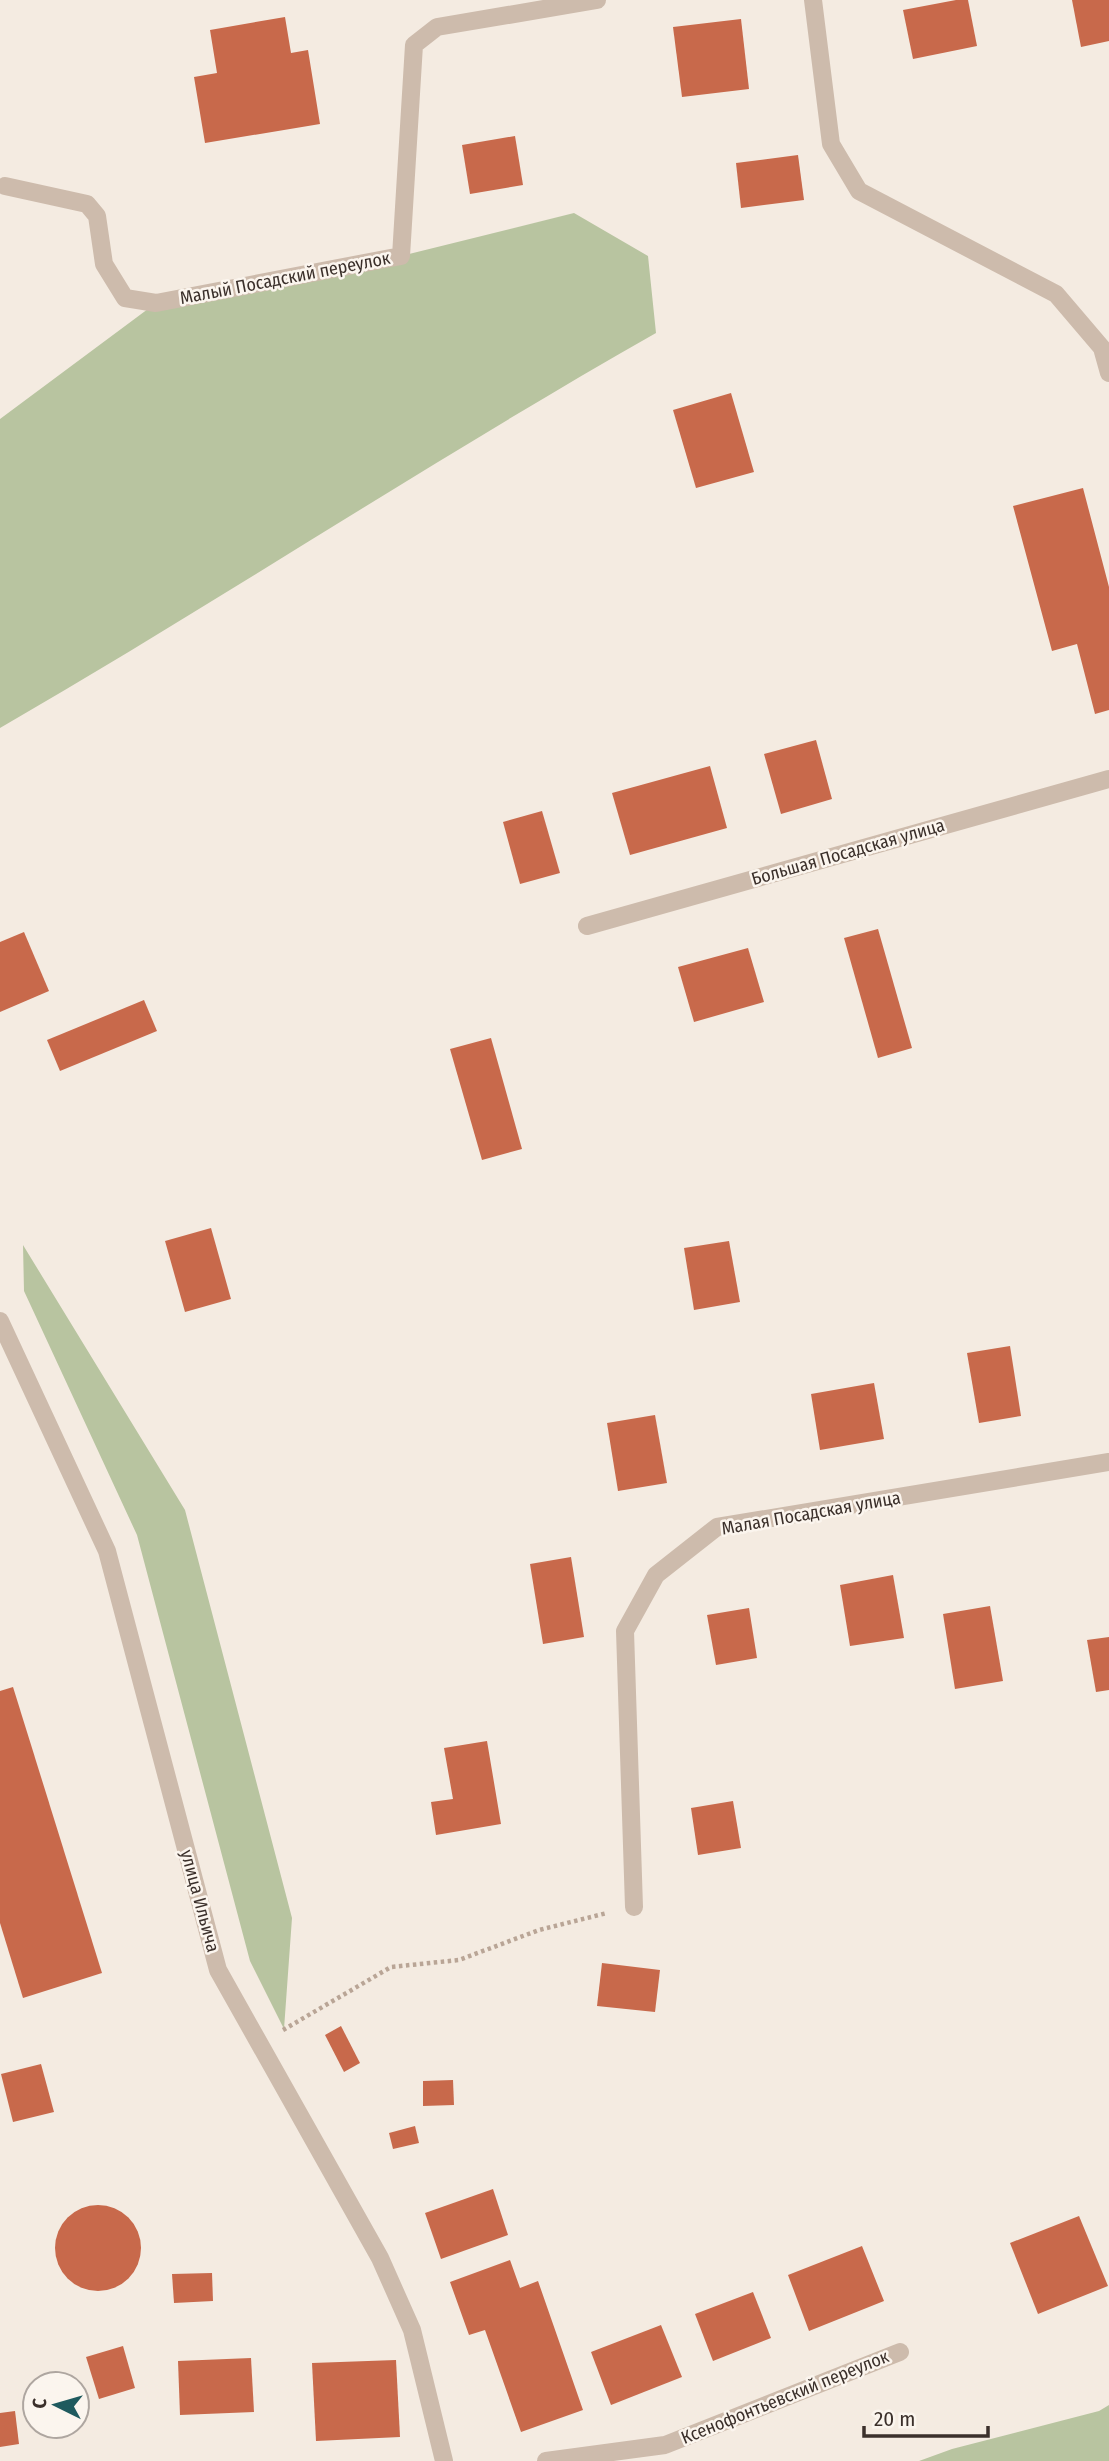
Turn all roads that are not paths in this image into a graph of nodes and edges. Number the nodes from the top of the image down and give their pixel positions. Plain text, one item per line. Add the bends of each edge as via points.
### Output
1 (597, 0) edge
2 (813, 0) edge
3 (5, 186) dead end
4 (1109, 373) edge
5 (1109, 779) edge
6 (587, 926) dead end
7 (0, 1321) edge
8 (1109, 1462) edge
9 (634, 1907) road end
10 (900, 2352) dead end
11 (444, 2461) edge
12 (546, 2461) edge

1 - 3 street, Малый Посадский переулок via 437,27 414,45 401,256 156,303 125,298 104,264 97,216 88,204
2 - 4 street via 831,144 859,191 1056,294 1102,348
5 - 6 street, Большая Посадская улица
7 - 11 street, улица Ильича via 107,1551 218,1969 380,2258 412,2330
8 - 9 street, Малая Посадская улица via 717,1527 656,1575 625,1632
10 - 12 street, Ксенофонтьевский переулок via 665,2445

